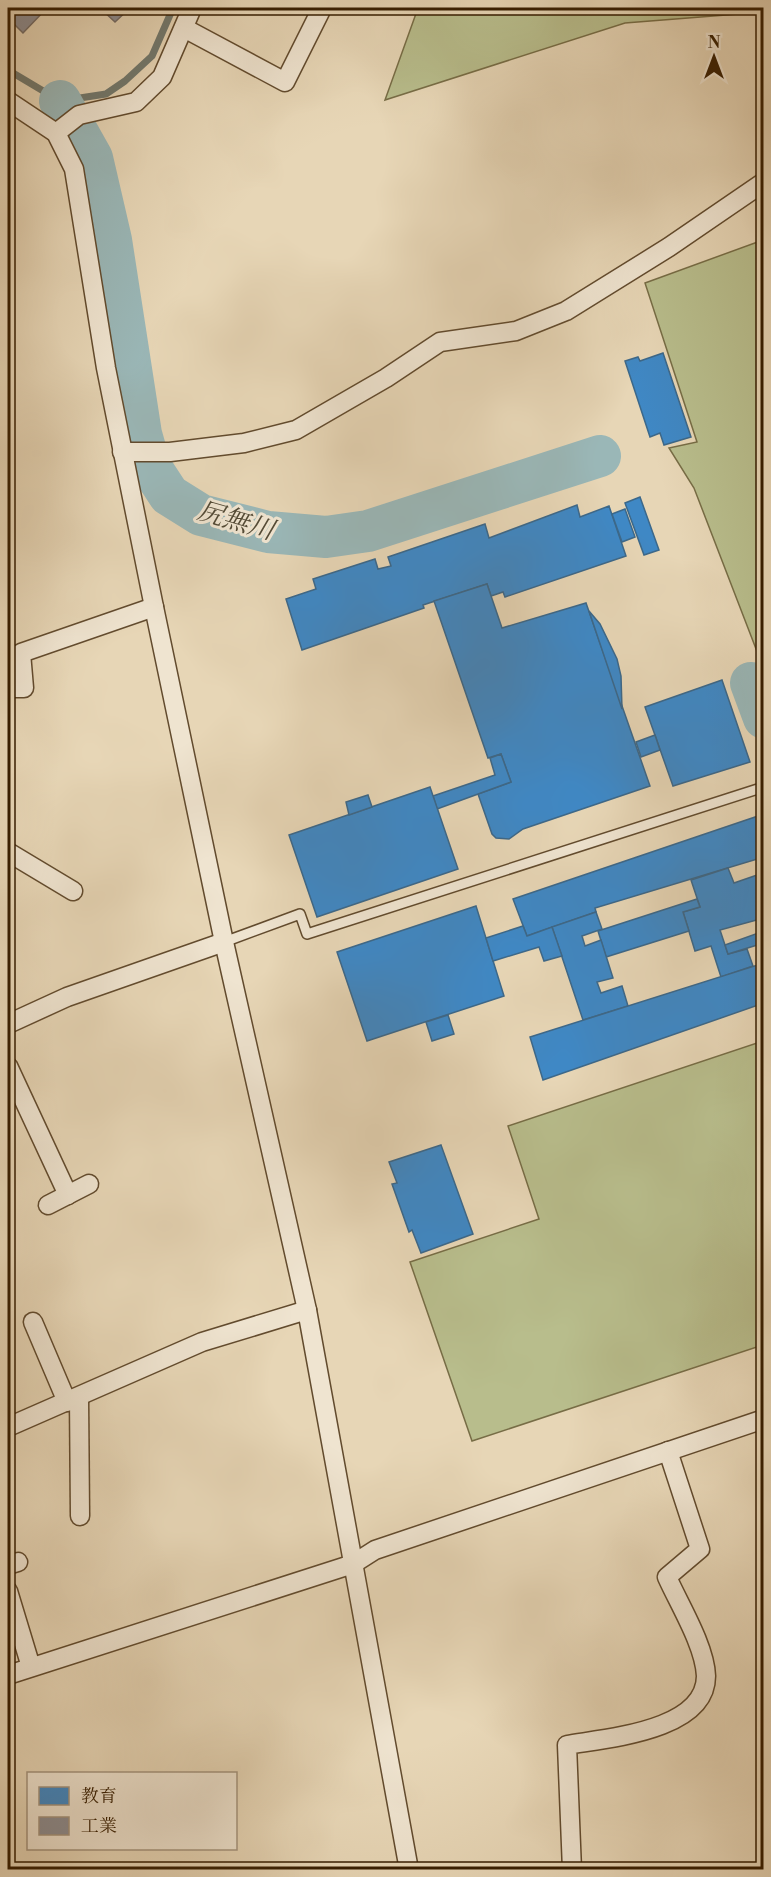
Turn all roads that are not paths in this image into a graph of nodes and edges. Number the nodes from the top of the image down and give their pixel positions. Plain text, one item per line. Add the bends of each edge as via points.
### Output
1 (192, 8) edge
2 (322, 8) edge
3 (184, 28) junction
4 (8, 101) edge
5 (56, 133) junction
6 (764, 182) edge
7 (122, 452) junction
8 (154, 607) junction
9 (8, 688) edge
10 (764, 787) edge
11 (8, 852) edge
12 (73, 891) dead end
13 (224, 942) junction
14 (8, 1024) edge
15 (8, 1066) edge
16 (89, 1185) dead end
17 (68, 1195) junction
18 (48, 1205) dead end
19 (307, 1310) junction
20 (33, 1322) dead end
21 (73, 1400) junction
22 (764, 1419) edge
23 (8, 1427) edge
24 (668, 1450) junction
25 (80, 1516) dead end
26 (353, 1564) junction
27 (8, 1591) edge
28 (31, 1667) junction
29 (8, 1675) edge
30 (409, 1869) edge
31 (572, 1869) edge

1 - 3 street
2 - 3 street via 285,82
3 - 5 street via 162,77 136,102 79,115
4 - 5 street
5 - 7 street via 74,169 81,198
6 - 7 street via 566,311 516,331 440,342 296,430 244,443 170,452
7 - 8 street
8 - 9 street via 21,653 24,688
8 - 13 street
10 - 13 lane via 307,934 300,914
11 - 12 street
13 - 14 street via 67,997
13 - 19 street
15 - 17 street
16 - 17 street
17 - 18 street
19 - 21 street via 202,1342
19 - 26 street
20 - 21 street
21 - 23 street
21 - 25 street
22 - 24 street
24 - 26 street via 375,1550
24 - 31 street via 700,1549 667,1577 702,1656 706,1677 701,1697 682,1716 618,1737 567,1744
26 - 28 street
26 - 30 street
27 - 28 street
28 - 29 street

